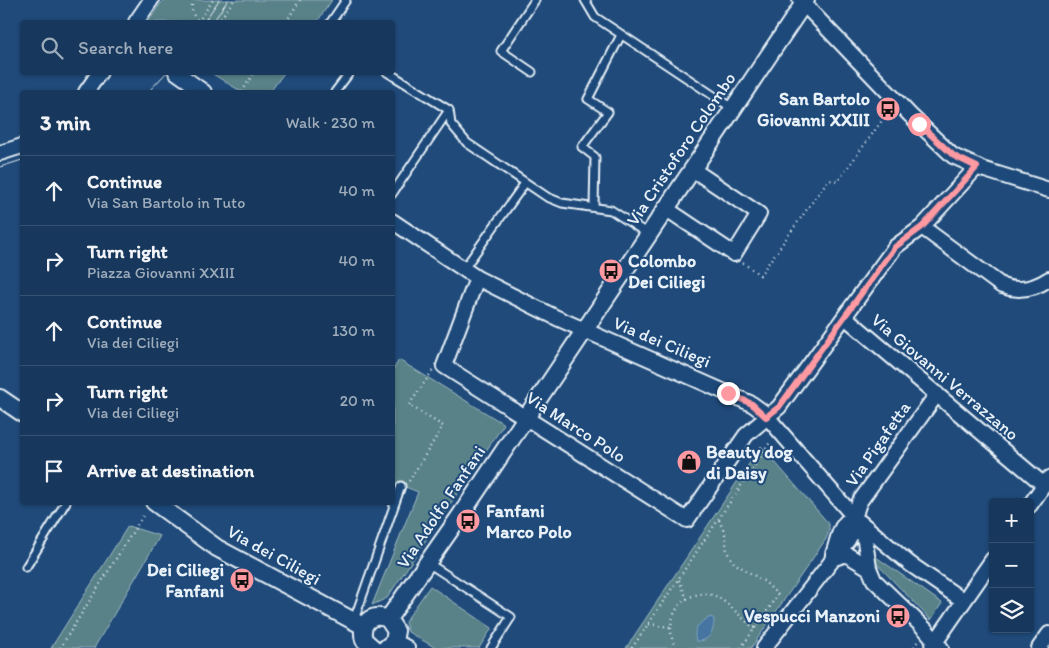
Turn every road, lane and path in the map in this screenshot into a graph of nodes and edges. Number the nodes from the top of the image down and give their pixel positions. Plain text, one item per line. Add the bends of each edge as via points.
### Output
1 (151, 0) edge
2 (192, 0) edge
3 (213, 0) edge
4 (234, 0) edge
5 (300, 0) edge
6 (346, 0) edge
7 (535, 0) edge
8 (585, 0) edge
9 (803, 2) edge
10 (137, 20) edge
11 (196, 20) edge
12 (199, 20) edge
13 (219, 20) edge
14 (287, 20) edge
15 (332, 20) edge
16 (621, 35) junction
17 (532, 72) dead end
18 (98, 75) edge
19 (180, 75) edge
20 (252, 75) edge
21 (348, 75) edge
22 (393, 75) edge
23 (87, 90) edge
24 (201, 90) edge
25 (243, 90) edge
26 (336, 90) edge
27 (733, 109) junction
28 (448, 110) junction
29 (894, 117) dead end
30 (20, 147) edge
31 (0, 153) edge
32 (977, 167) junction
33 (692, 169) junction
34 (524, 183) junction
35 (395, 190) edge
36 (1049, 190) edge
37 (594, 207) junction
38 (665, 208) junction
39 (395, 223) edge
40 (922, 227) junction
41 (648, 234) junction
42 (734, 254) junction
43 (462, 270) junction
44 (477, 278) junction
45 (1049, 279) edge
46 (845, 317) junction
47 (583, 330) junction
48 (444, 366) junction
49 (937, 394) junction
50 (0, 398) edge
51 (20, 412) edge
52 (526, 417) junction
53 (766, 417) junction
54 (772, 440) dead end
55 (1046, 481) edge
56 (401, 486) joint
57 (1034, 499) edge
58 (64, 505) edge
59 (149, 508) edge
60 (854, 518) junction
61 (720, 520) junction
62 (892, 550) junction
63 (831, 559) junction
64 (869, 562) junction
65 (428, 563) junction
66 (989, 565) edge
67 (26, 567) dead end
68 (679, 580) junction
69 (687, 599) junction
70 (964, 600) junction
71 (388, 619) junction
72 (359, 623) junction
73 (648, 624) junction
74 (670, 627) junction
75 (755, 629) junction
76 (1049, 634) edge
77 (395, 646) edge
78 (936, 646) edge
79 (368, 647) edge
80 (60, 648) edge
81 (491, 648) edge
82 (632, 648) edge
83 (676, 648) edge
84 (741, 648) edge
85 (764, 648) edge
86 (1039, 648) edge

1 - 10 street
2 - 11 path
3 - 12 path
4 - 13 path
5 - 14 path
6 - 15 lane
7 - 17 lane via 500,51
8 - 16 lane via 596,16
9 - 27 street, Via Cristoforo Colombo
9 - 32 street via 941,146
16 - 27 lane
16 - 37 lane via 588,99 608,112 582,147 596,157
18 - 23 street
19 - 24 street
20 - 25 path
21 - 26 lane
22 - 28 lane
27 - 33 street, Via Cristoforo Colombo
28 - 34 lane via 451,124 467,143
28 - 35 lane
29 - 42 path via 888,111 838,181 828,180 760,275
30 - 31 street
32 - 36 street
32 - 40 street
33 - 38 street, Via Cristoforo Colombo
33 - 42 street via 759,214
34 - 37 lane via 554,201
34 - 43 lane
37 - 41 lane via 611,210
38 - 41 street, Via Cristoforo Colombo
38 - 42 street
39 - 43 street, Via dei Ciliegi
40 - 45 street via 1002,286 1027,289
40 - 46 street via 895,247
41 - 47 street, Via Cristoforo Colombo
43 - 44 street, Via dei Ciliegi
44 - 47 street, Via dei Ciliegi
44 - 48 street
46 - 49 street, Via Giovanni Verrazzano
46 - 53 street via 779,407
47 - 52 street, Via Cristoforo Colombo
47 - 53 street, Via dei Ciliegi via 746,401
48 - 52 street, Via Marco Polo
48 - 56 path via 438,362 409,405 443,426 404,488
49 - 55 street, Via Giovanni Verrazzano
49 - 60 street, Via Pigafetta via 860,501
50 - 51 street
52 - 53 street, Via Marco Polo via 687,520 749,432
52 - 65 street, Via Adolfo Fanfani
53 - 60 street, Via dei Ciliegi
54 - 61 path
55 - 57 street
56 - 72 lane
58 - 67 lane
59 - 72 street, Via dei Ciliegi
59 - 80 path
60 - 62 street
60 - 63 street, Via Pigafetta via 851,536
60 - 64 street via 863,535
61 - 68 path
61 - 75 path via 729,558 765,582 778,595
62 - 64 street via 879,551
62 - 70 street
63 - 64 street via 846,554
63 - 85 street, Via Pigafetta
64 - 78 street via 876,583 926,630
65 - 71 street, Via Adolfo Fanfani
65 - 81 lane via 511,617
66 - 70 street
68 - 69 path
68 - 73 path
69 - 74 path via 675,610
69 - 75 path via 704,594 721,599
70 - 78 street
71 - 72 street via 378,616
71 - 77 street via 396,631
72 - 79 street
73 - 74 path
73 - 82 path
74 - 83 path
75 - 84 path
76 - 86 street

